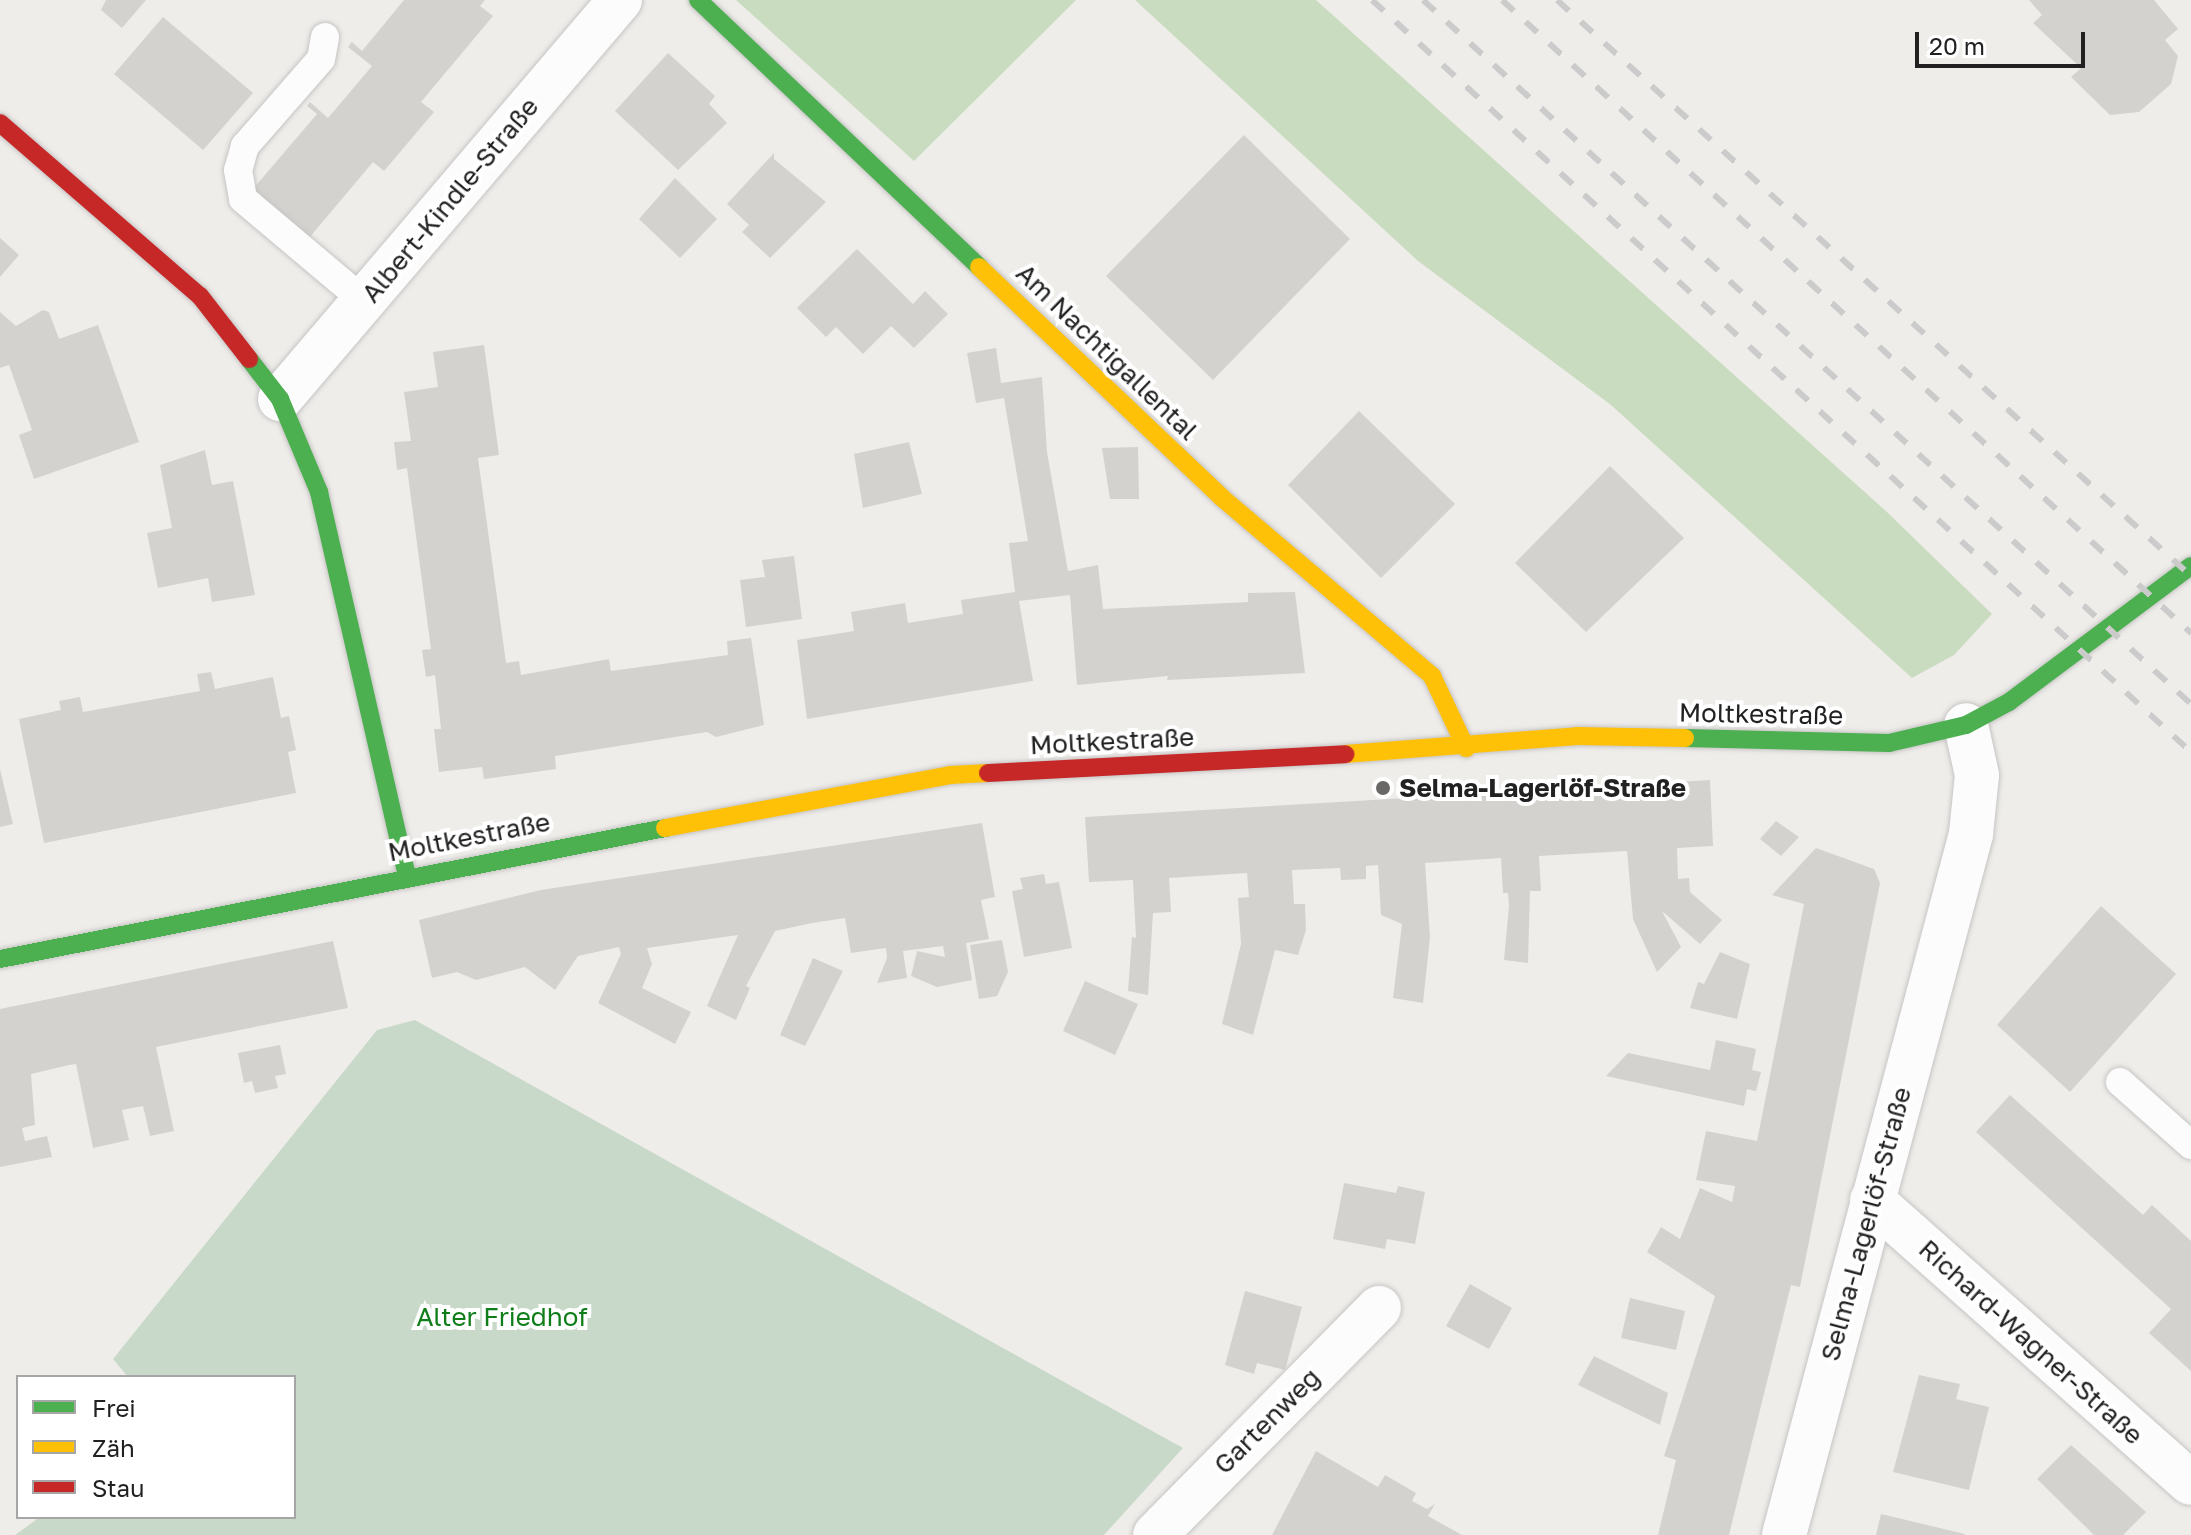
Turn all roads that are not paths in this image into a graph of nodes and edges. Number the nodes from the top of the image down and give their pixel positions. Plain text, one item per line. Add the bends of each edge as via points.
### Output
1 (620, 0) edge
2 (698, 0) edge
3 (325, 37) dead end
4 (0, 123) edge
5 (364, 301) junction
6 (280, 399) junction
7 (2191, 566) edge
8 (1966, 725) junction
9 (1466, 748) junction
10 (407, 875) junction
11 (0, 959) edge
12 (2120, 1082) dead end
13 (2191, 1145) edge
14 (1872, 1200) junction
15 (1379, 1308) dead end
16 (2191, 1483) edge
17 (1155, 1535) edge
18 (1784, 1535) edge

1 - 5 street, Albert-Kindle-Straße
2 - 9 street, Am Nachtigallental via 1221,497 1432,676
3 - 5 lane via 321,59 245,146 238,170 243,199
4 - 6 street via 200,296
5 - 6 street, Albert-Kindle-Straße
6 - 10 street via 319,492
7 - 8 street, Moltkestraße via 2121,613 2009,702
8 - 9 street, Moltkestraße via 1889,743 1577,736
8 - 14 street, Selma-Lagerlöf-Straße via 1977,775 1971,834
9 - 10 street, Moltkestraße via 950,775
10 - 11 street, Moltkestraße
12 - 13 lane
14 - 16 street, Richard-Wagner-Straße
14 - 18 street, Selma-Lagerlöf-Straße
15 - 17 street, Gartenweg

